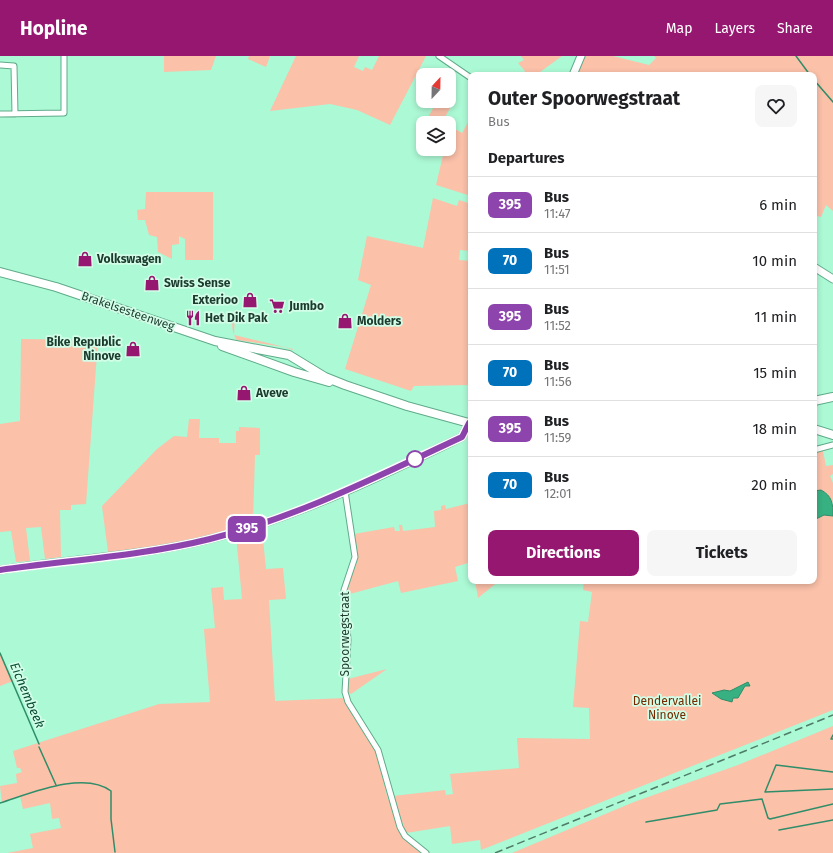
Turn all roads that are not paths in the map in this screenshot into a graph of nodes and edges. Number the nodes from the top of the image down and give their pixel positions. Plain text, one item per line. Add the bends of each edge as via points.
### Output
1 (64, 56) edge
2 (439, 56) edge
3 (581, 56) edge
4 (0, 65) edge
5 (574, 72) edge
6 (468, 76) edge
7 (0, 114) edge
8 (15, 114) junction
9 (817, 268) edge
10 (0, 272) edge
11 (0, 275) edge
12 (833, 279) edge
13 (280, 352) junction
14 (298, 360) junction
15 (274, 365) junction
16 (294, 372) junction
17 (833, 397) edge
18 (817, 400) edge
19 (468, 423) edge
20 (468, 424) edge
21 (468, 427) edge
22 (817, 430) edge
23 (833, 435) edge
24 (833, 445) edge
25 (817, 449) edge
26 (345, 491) junction
27 (0, 570) edge
28 (426, 853) edge

1 - 8 street via 64,113
2 - 6 street
3 - 5 street
4 - 8 street via 14,66
7 - 8 street
9 - 12 street
10 - 13 main road, Brakelsesteenweg via 56,287 215,341
11 - 15 main road, Brakelsesteenweg via 120,310
13 - 14 main road, Brakelsesteenweg
13 - 15 main road via 282,360
14 - 16 main road via 291,364
14 - 19 main road, Brakelsesteenweg via 345,385
15 - 16 main road, Brakelsesteenweg
16 - 20 main road, Brakelsesteenweg via 425,415 458,424
17 - 18 main road
21 - 26 street via 462,437
22 - 23 main road
24 - 25 street
26 - 27 street via 273,521 210,539 169,548
26 - 28 street, Spoorwegstraat via 355,553 355,562 344,590 348,640 346,697 378,750 400,827 405,836

